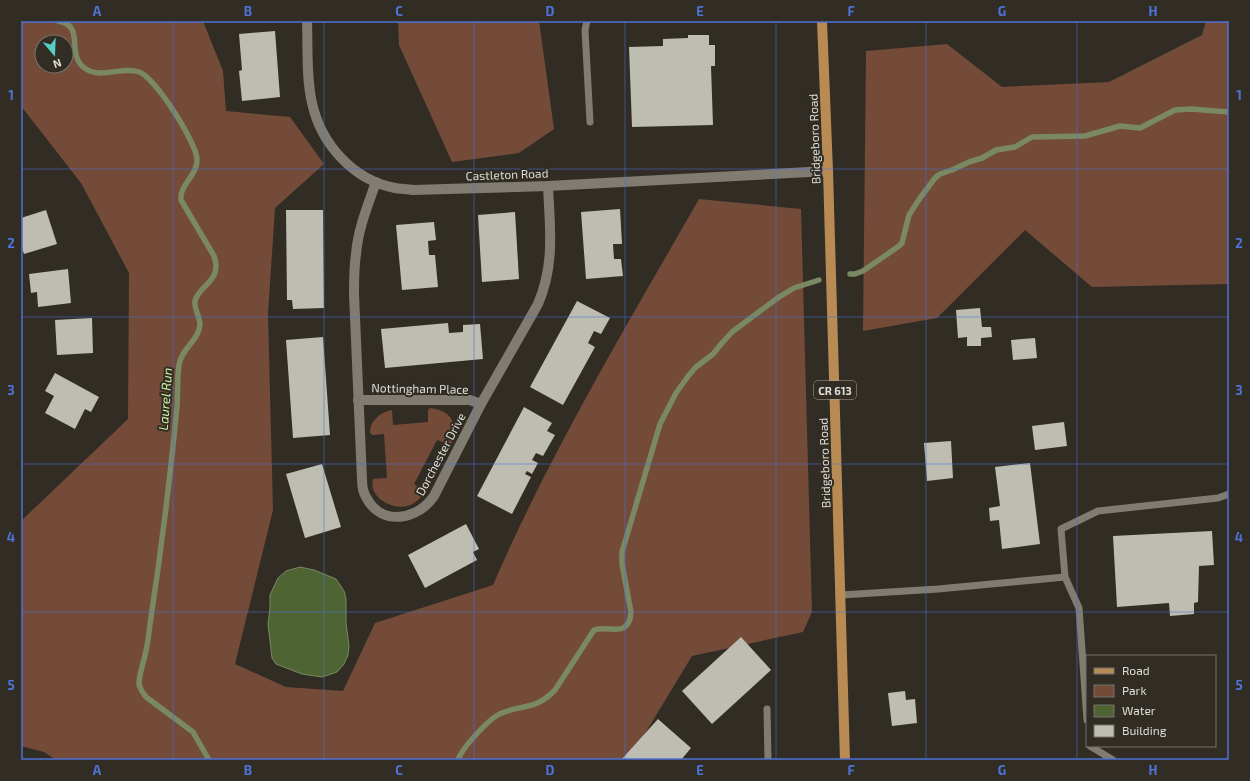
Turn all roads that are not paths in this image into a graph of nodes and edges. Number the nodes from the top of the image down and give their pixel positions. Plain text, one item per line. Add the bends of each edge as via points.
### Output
1 (307, 21) edge
2 (587, 21) edge
3 (822, 21) edge
4 (590, 122) dead end
5 (828, 171) junction
6 (376, 182) junction
7 (548, 186) junction
8 (358, 400) junction
9 (481, 404) junction
10 (1229, 494) edge
11 (1065, 577) junction
12 (841, 595) junction
13 (1086, 706) edge
14 (767, 709) dead end
15 (1092, 747) edge
16 (768, 760) edge
17 (845, 760) edge
18 (1113, 760) edge

1 - 6 street, Castleton Road via 309,81 317,122 334,150 345,162
2 - 4 lane via 585,30
3 - 5 main road, Bridgeboro Road / CR 613
5 - 7 street, Castleton Road
5 - 12 main road, Bridgeboro Road / CR 613
6 - 7 street, Castleton Road via 413,190
6 - 8 street, Dorchester Drive via 356,253 354,294
7 - 9 street, Dorchester Drive via 551,250 545,289
8 - 9 street, Nottingham Place via 470,400
8 - 9 street, Dorchester Drive via 365,496 375,509 399,517 415,514 430,503
10 - 11 lane via 1218,498 1098,511 1061,529
11 - 12 lane
11 - 13 lane via 1079,608
12 - 17 main road, Bridgeboro Road / CR 613
14 - 16 lane
15 - 18 lane

